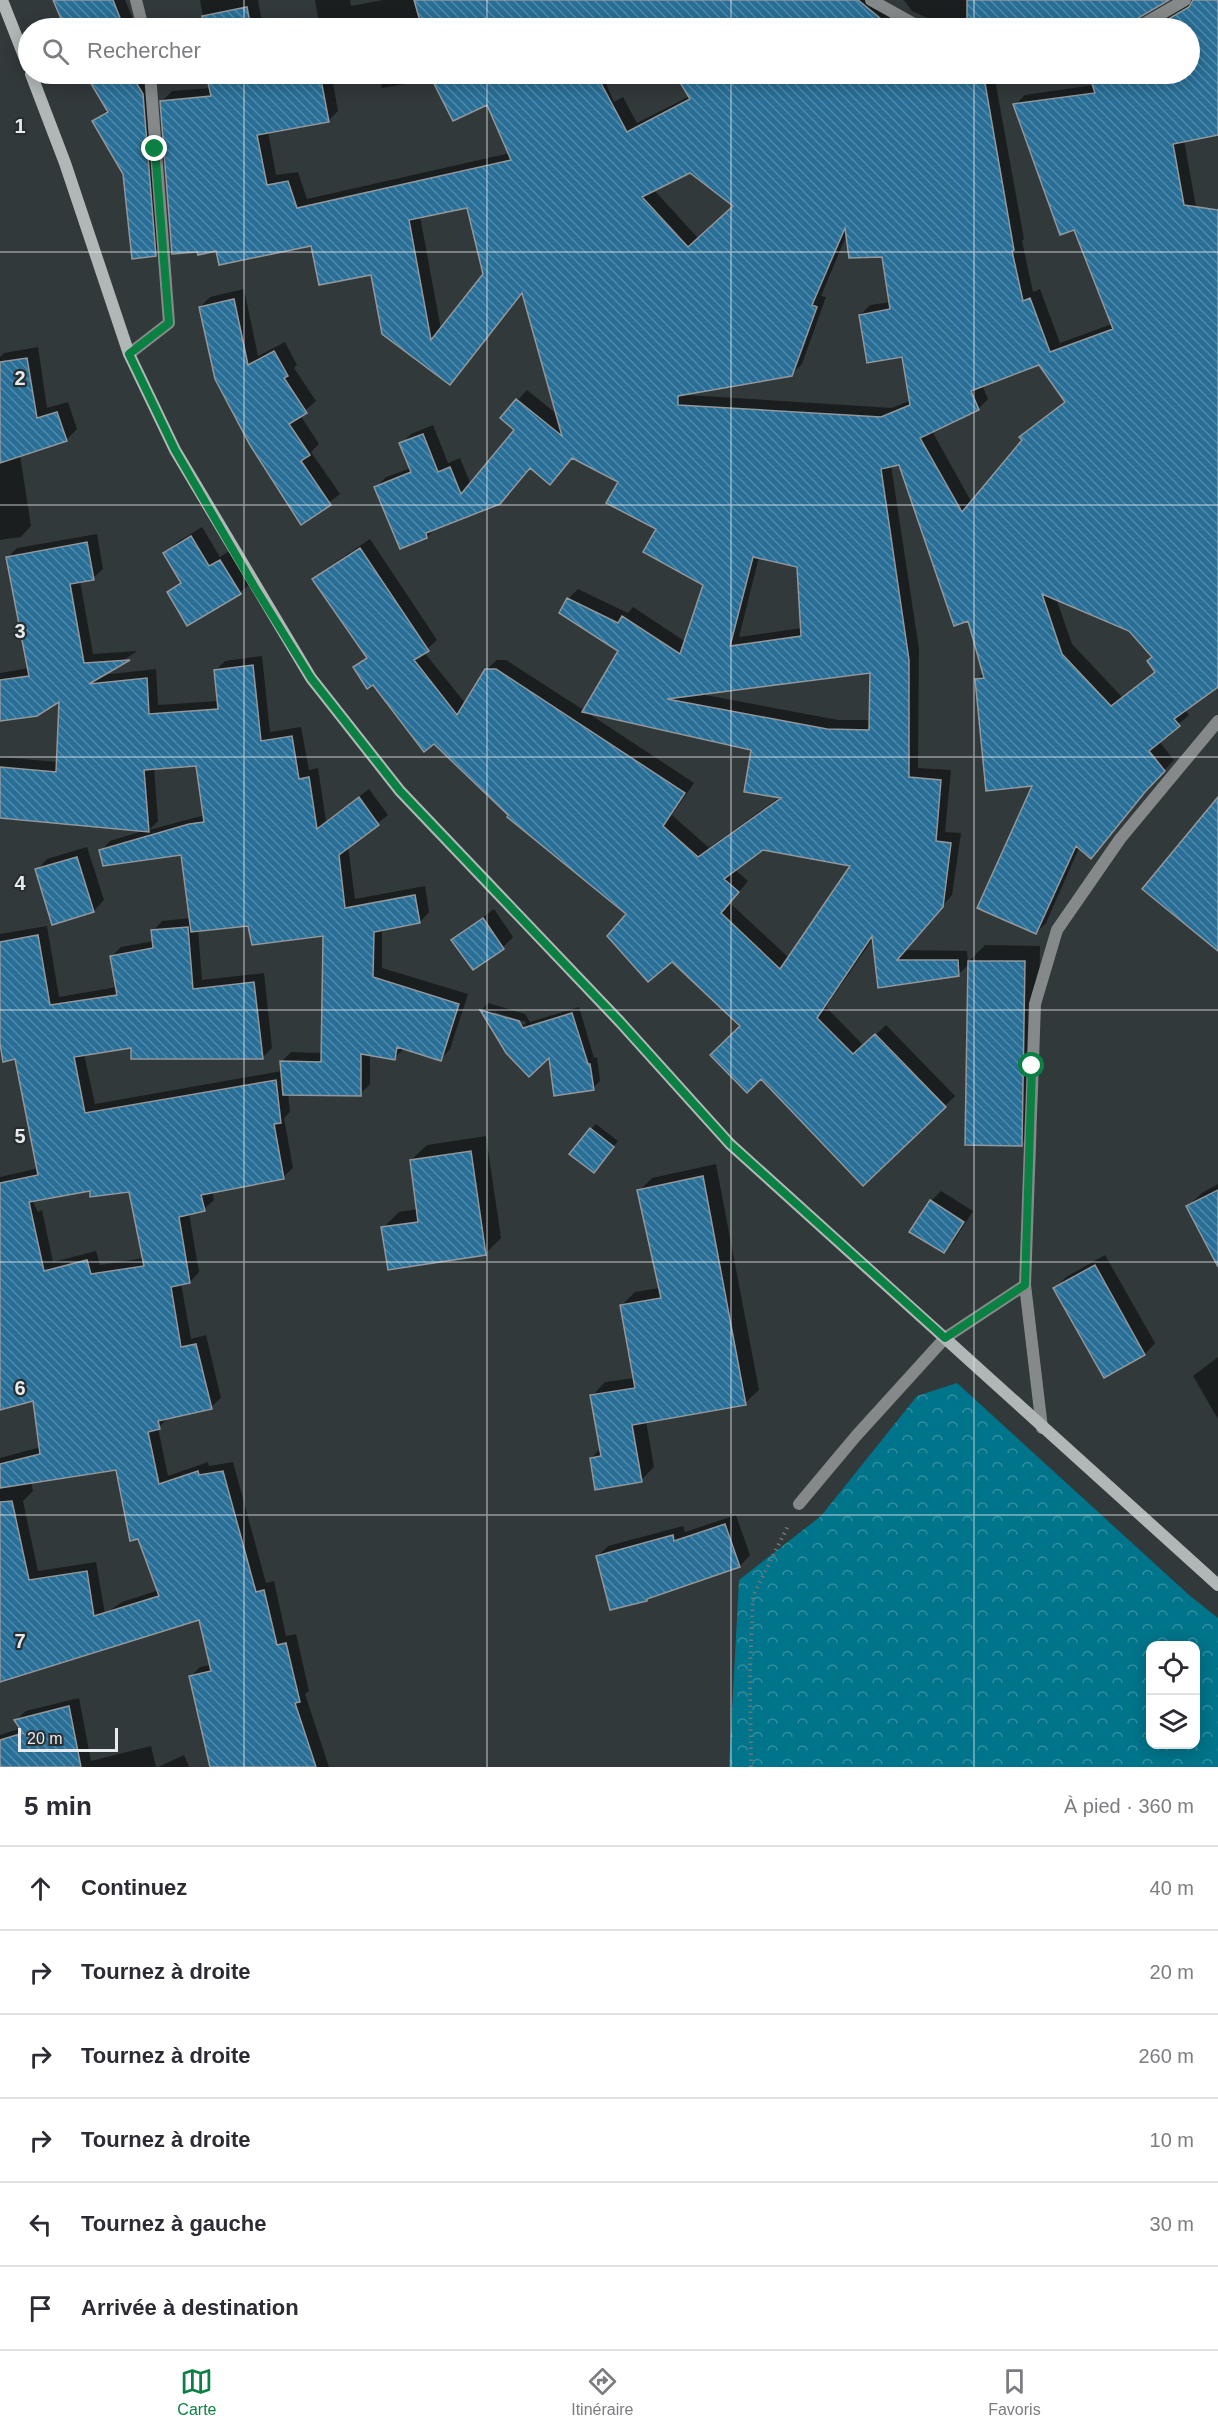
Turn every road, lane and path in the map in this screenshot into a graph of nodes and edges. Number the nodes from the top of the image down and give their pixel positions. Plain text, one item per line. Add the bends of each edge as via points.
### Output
1 (2, 0) edge
2 (136, 0) edge
3 (871, 0) edge
4 (1185, 0) edge
5 (140, 18) edge
6 (903, 18) edge
7 (1154, 18) edge
8 (18, 41) edge
9 (36, 84) edge
10 (151, 84) edge
11 (129, 354) junction
12 (1218, 721) edge
13 (1025, 1285) junction
14 (945, 1338) junction
15 (1042, 1428) junction
16 (799, 1504) joint
17 (1218, 1585) edge
18 (751, 1767) edge

1 - 8 street
2 - 5 street
3 - 6 street
4 - 7 street
9 - 11 street
10 - 11 street via 169,323
11 - 14 street via 175,450 271,614 311,678 400,791 730,1144
12 - 13 street via 1120,839 1058,930 1035,1004
13 - 14 street
13 - 15 street
14 - 15 street
14 - 16 street
15 - 17 street
16 - 18 path via 753,1596

